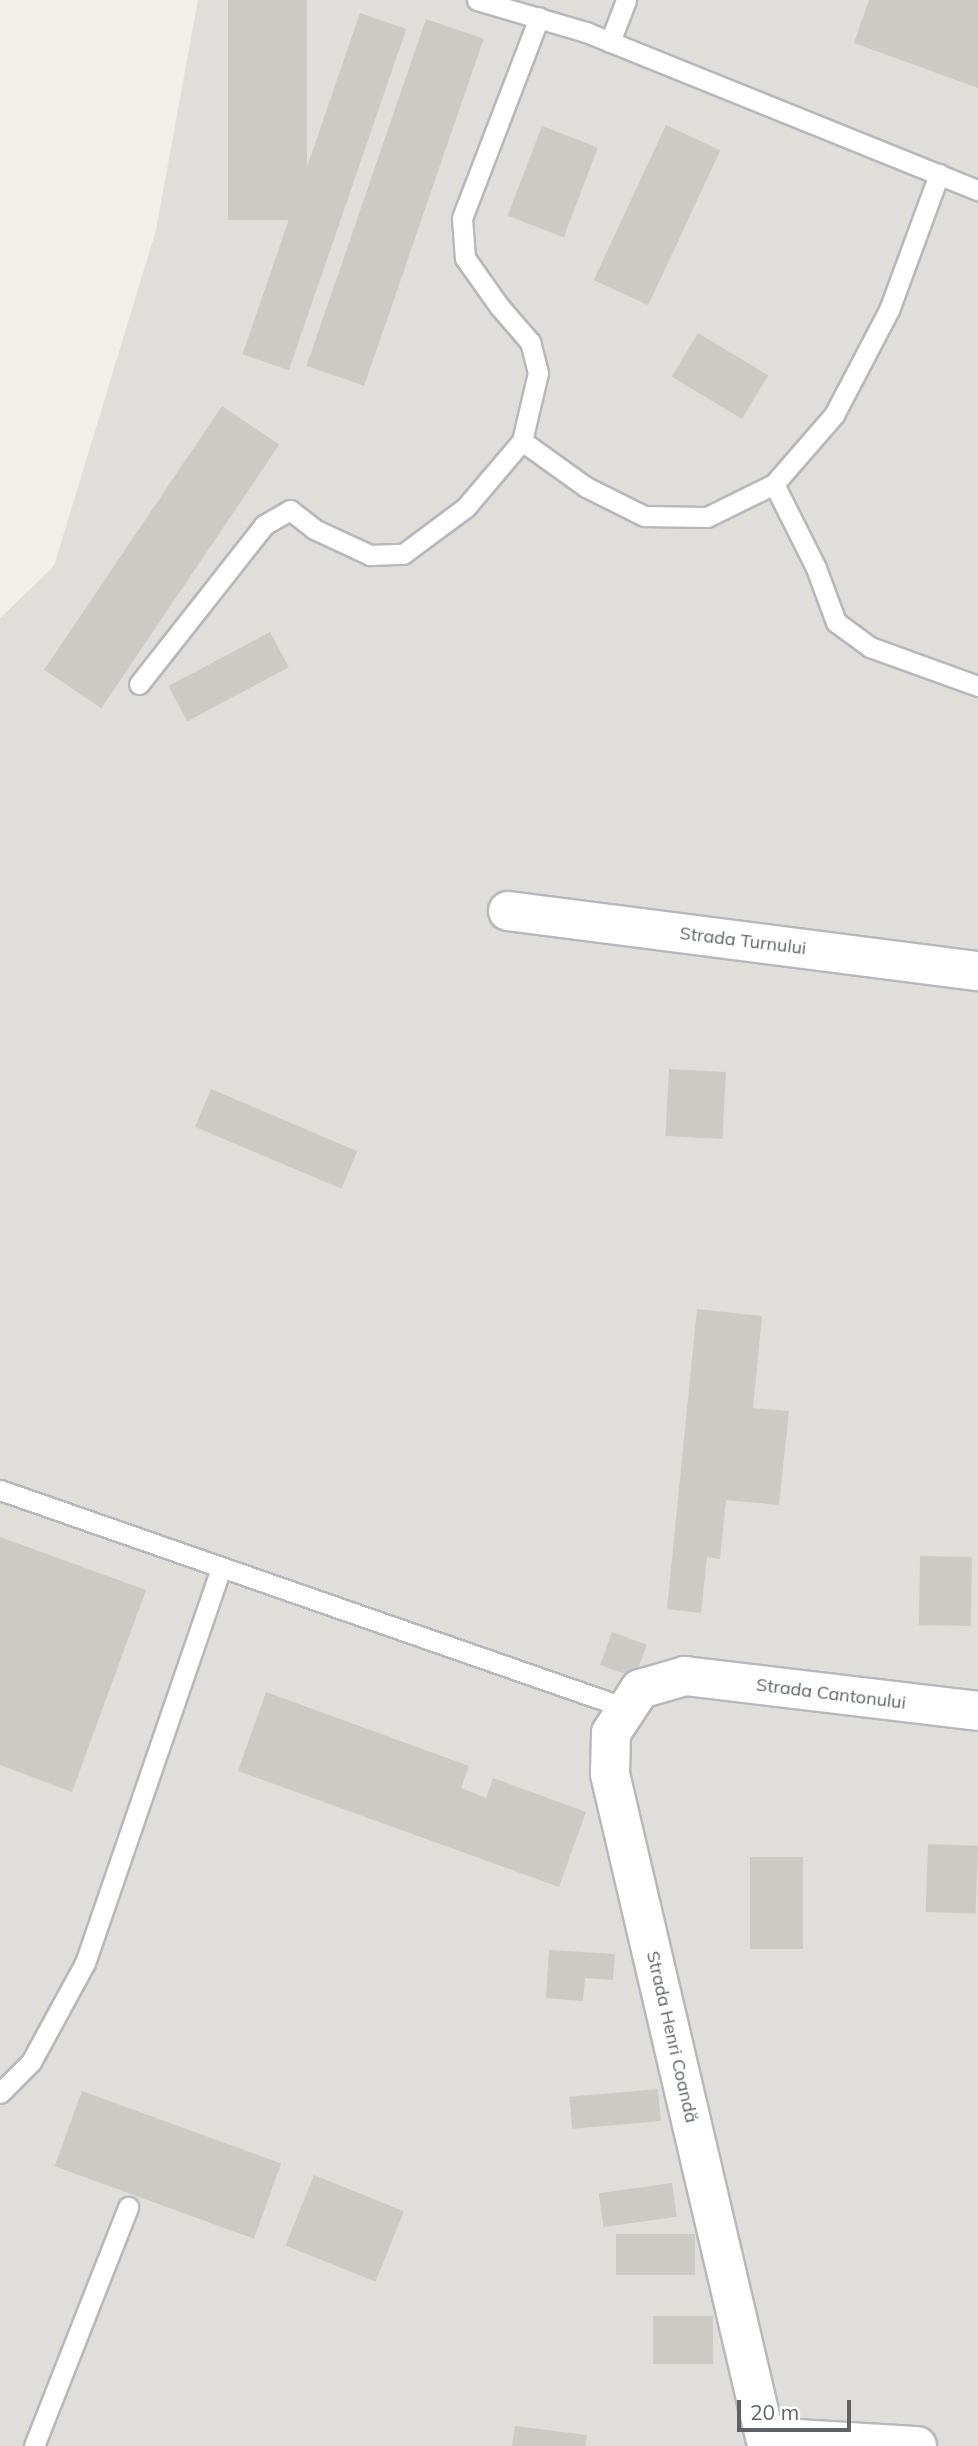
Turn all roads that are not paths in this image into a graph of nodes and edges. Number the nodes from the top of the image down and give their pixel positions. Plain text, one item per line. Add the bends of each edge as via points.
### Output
1 (477, 0) edge
2 (626, 0) edge
3 (539, 17) junction
4 (610, 42) junction
5 (939, 174) junction
6 (978, 190) edge
7 (522, 441) junction
8 (774, 484) junction
9 (139, 684) dead end
10 (978, 686) edge
11 (508, 911) dead end
12 (978, 971) edge
13 (0, 1490) edge
14 (221, 1569) junction
15 (685, 1676) joint
16 (626, 1709) junction
17 (978, 1711) edge
18 (0, 2093) edge
19 (128, 2207) dead end
20 (34, 2446) edge
21 (917, 2446) edge

1 - 3 lane
2 - 4 lane
3 - 4 lane
3 - 7 lane via 462,218 465,258 530,342 538,373
4 - 5 lane
5 - 6 lane
5 - 8 lane via 883,322 834,415
7 - 8 lane via 586,487 644,516 707,517
7 - 9 lane via 466,507 403,554 370,555 314,528 290,510 264,525
8 - 10 lane via 816,568 836,622 870,647
11 - 12 street, Strada Turnului
13 - 14 lane
14 - 16 lane
14 - 18 lane via 85,1963 31,2062
15 - 16 street, Strada Henri Coandă via 640,1689
15 - 17 street, Strada Cantonului
16 - 21 street, Strada Henri Coandă via 611,1733 610,1774 765,2437
19 - 20 lane

